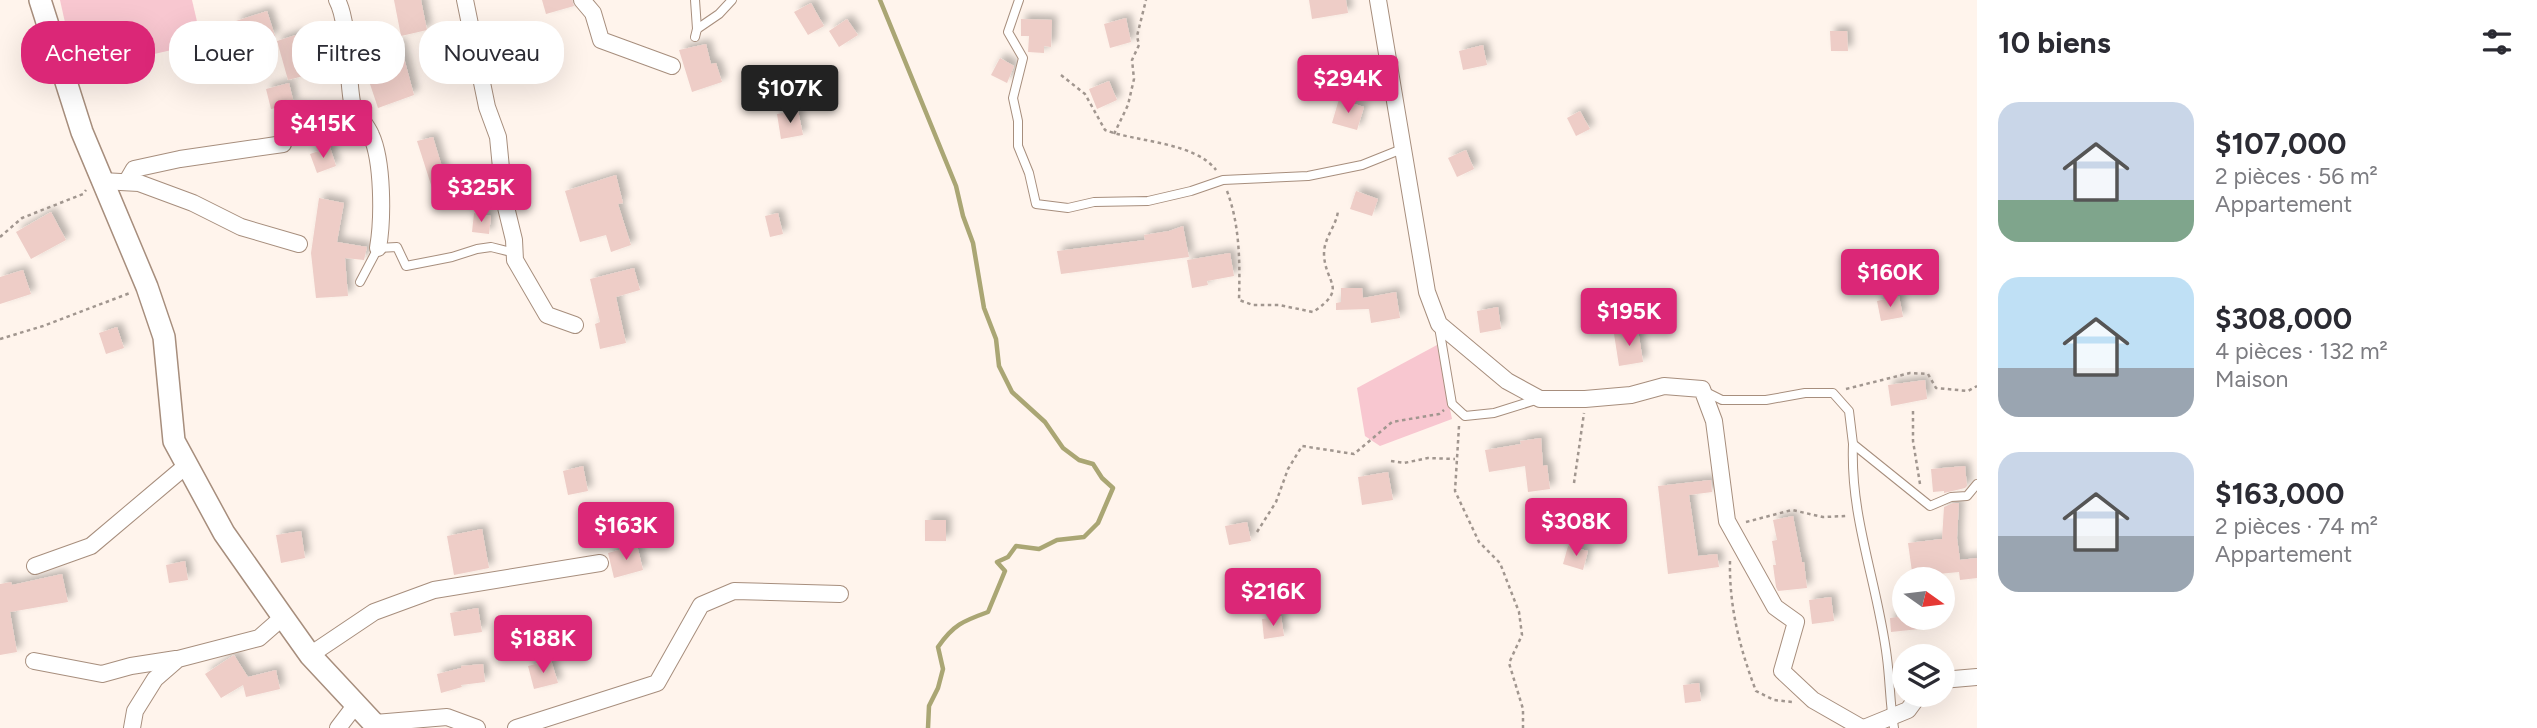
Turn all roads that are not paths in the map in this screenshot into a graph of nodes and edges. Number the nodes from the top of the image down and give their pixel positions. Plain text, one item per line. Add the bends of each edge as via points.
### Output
1 (40, 0) edge
2 (337, 0) edge
3 (465, 0) edge
4 (582, 0) edge
5 (695, 0) edge
6 (732, 0) edge
7 (1019, 0) edge
8 (1378, 0) edge
9 (672, 66) dead end
10 (283, 144) dead end
11 (1402, 149) junction
12 (100, 177) junction
13 (127, 181) junction
14 (299, 244) dead end
15 (378, 248) junction
16 (515, 253) junction
17 (360, 282) dead end
18 (1439, 324) junction
19 (575, 325) dead end
20 (1702, 389) junction
21 (1540, 399) junction
22 (1853, 444) junction
23 (187, 466) junction
24 (1977, 484) edge
25 (600, 563) dead end
26 (35, 566) dead end
27 (840, 594) dead end
28 (283, 617) junction
29 (310, 655) junction
30 (178, 659) junction
31 (34, 661) dead end
32 (1977, 677) edge
33 (1955, 679) edge
34 (357, 704) junction
35 (1910, 707) edge
36 (1893, 722) edge
37 (377, 725) edge
38 (132, 728) edge
39 (338, 728) edge
40 (477, 728) edge
41 (516, 728) edge
42 (1863, 728) edge

1 - 12 street
2 - 15 street via 353,105 372,136 380,177
3 - 16 street via 487,107 498,137
4 - 9 street via 593,13 601,40
5 - 6 lane via 696,33
7 - 11 lane via 1008,32 1023,58 1013,98 1018,146 1037,204 1068,208 1094,202 1148,201 1223,180 1308,176 1362,165
8 - 11 street
10 - 13 street via 134,169
11 - 18 street via 1427,292
12 - 13 street
12 - 23 street via 164,337 174,441
13 - 14 street via 193,203 241,228
15 - 16 lane via 397,247 406,266 491,247
15 - 17 lane
16 - 19 street via 547,315
18 - 21 street via 1507,381
18 - 21 lane via 1452,404 1465,416
20 - 21 street via 1664,386 1631,395
20 - 22 lane via 1722,400 1833,393 1849,411
20 - 42 street via 1714,421 1727,521 1775,607 1796,622 1782,671 1813,701
22 - 24 lane via 1930,506 1967,496
22 - 36 lane via 1856,516 1887,658
23 - 26 street via 91,546
23 - 28 street via 224,533
25 - 29 street via 434,590 374,612
27 - 41 street via 734,591 701,605 657,684
28 - 29 street
28 - 30 street via 259,638
29 - 34 street
30 - 31 street via 102,674
30 - 38 street via 155,679 135,711
32 - 33 street
34 - 37 street
34 - 39 street
35 - 36 street
36 - 42 street
37 - 40 street via 447,717

